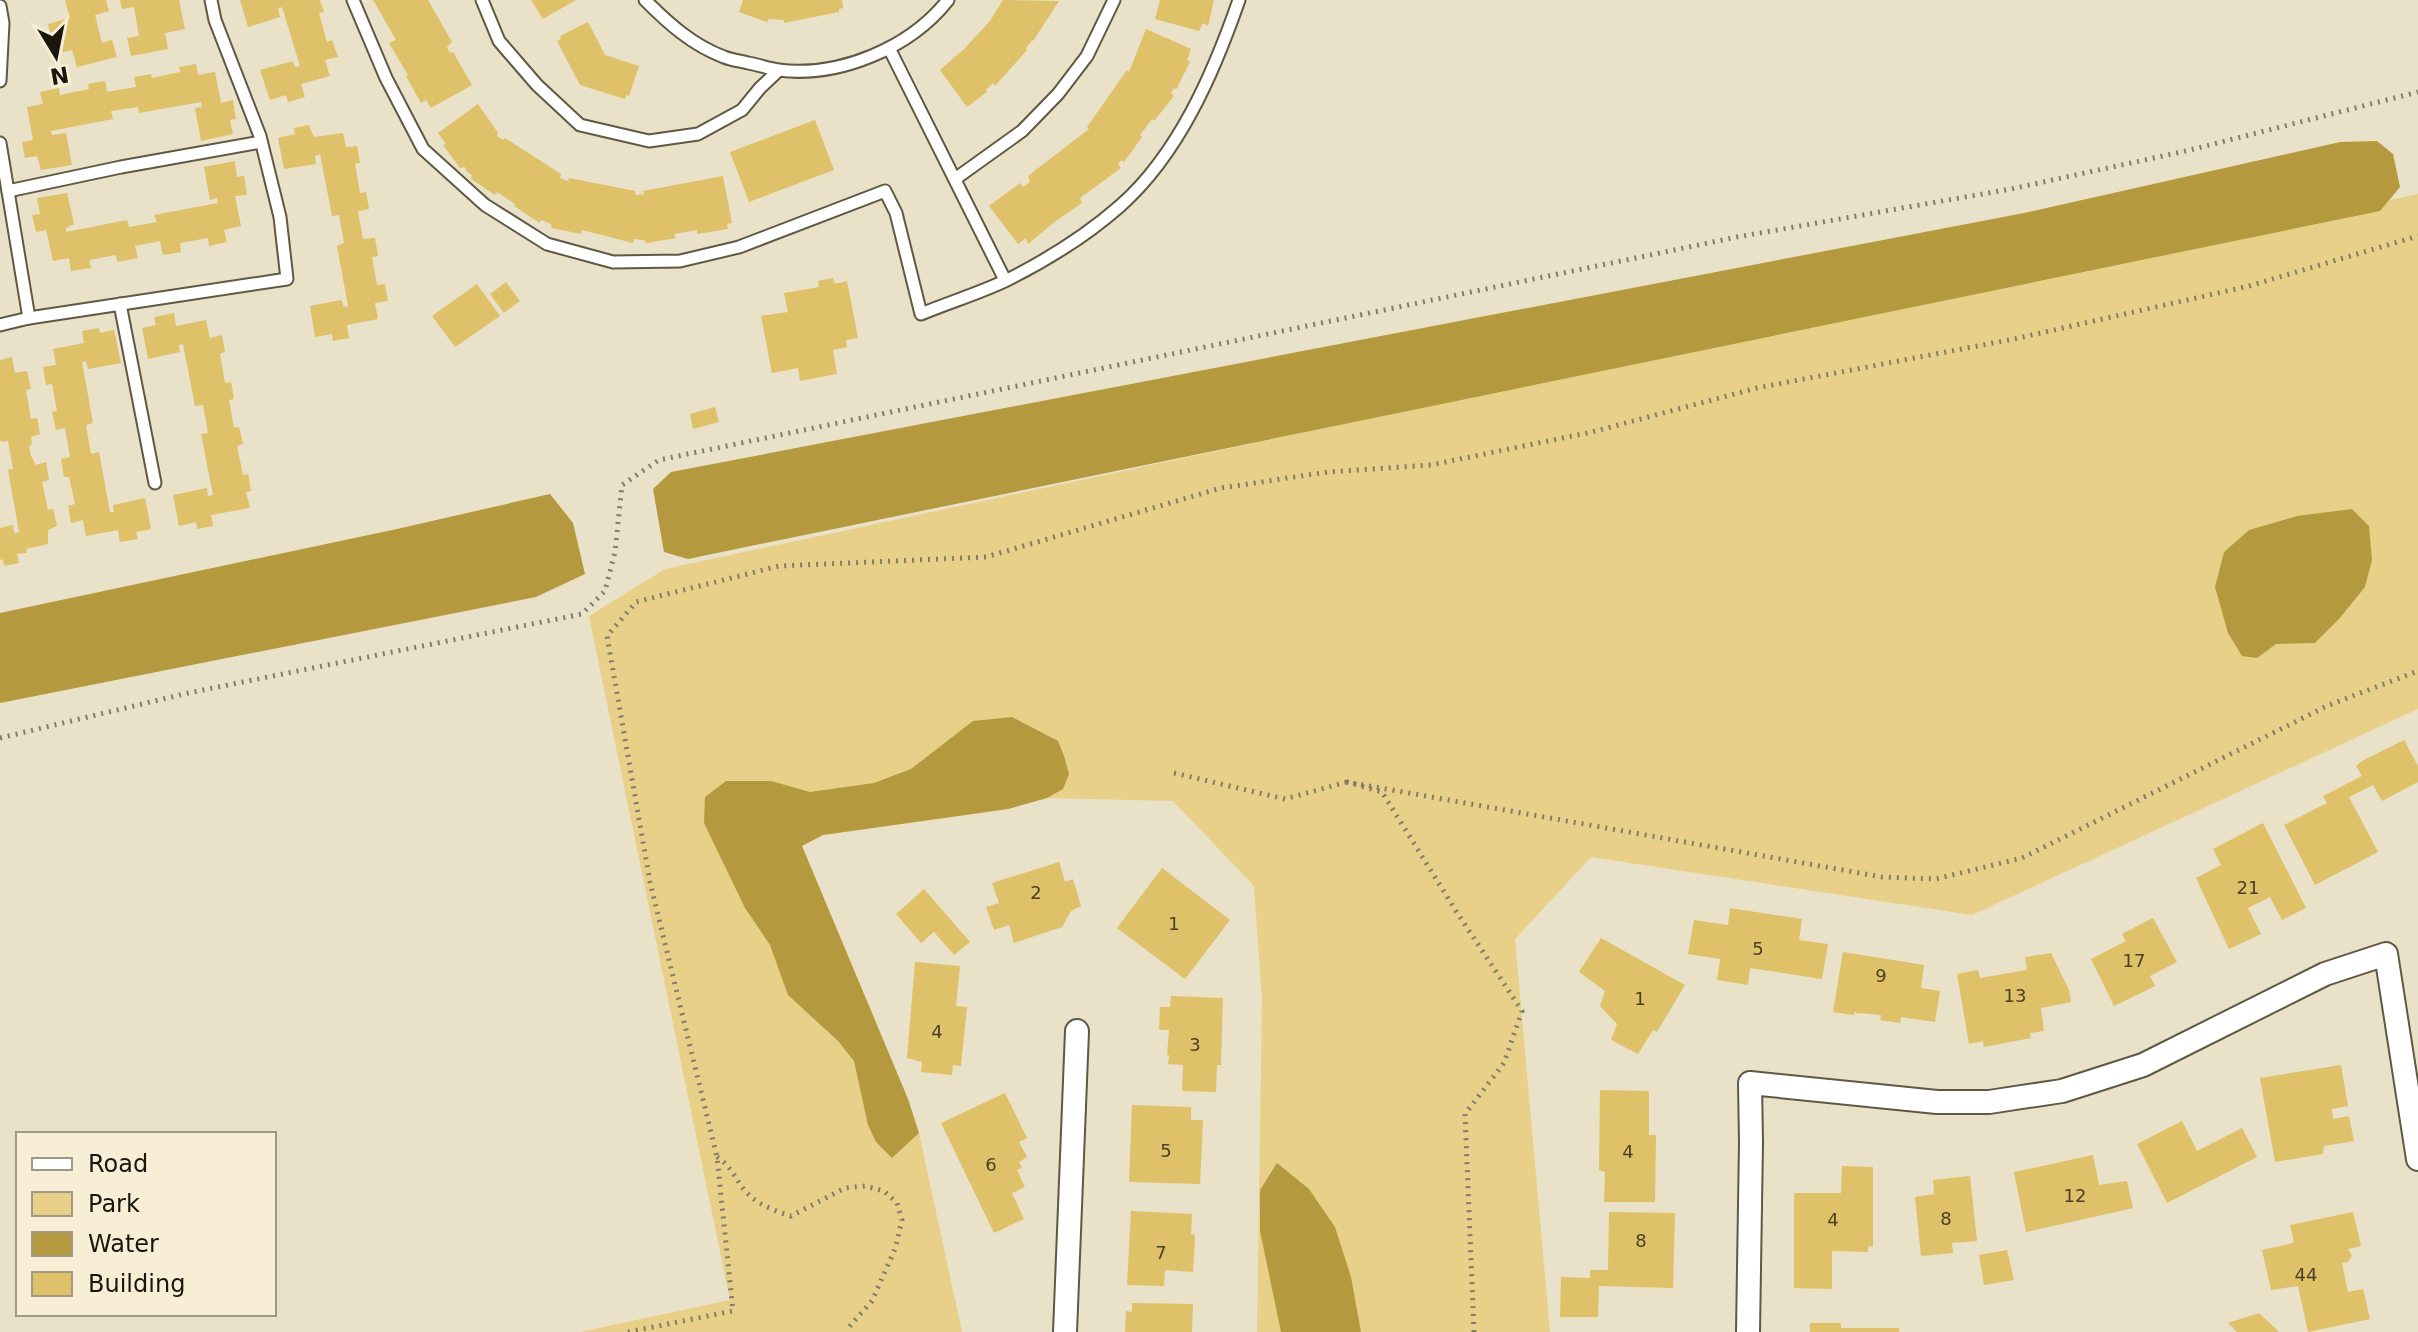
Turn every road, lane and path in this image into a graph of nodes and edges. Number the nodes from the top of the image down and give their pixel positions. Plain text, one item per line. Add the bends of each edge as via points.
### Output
1 (211, 0) edge
2 (353, 0) edge
3 (482, 0) edge
4 (645, 0) edge
5 (948, 0) edge
6 (1114, 0) edge
7 (1239, 0) edge
8 (0, 6) edge
9 (889, 48) junction
10 (779, 70) junction
11 (0, 81) edge
12 (2418, 92) edge
13 (261, 142) junction
14 (0, 143) edge
15 (955, 179) junction
16 (8, 191) junction
17 (2418, 236) edge
18 (1005, 280) junction
19 (120, 304) junction
20 (29, 318) junction
21 (0, 325) edge
22 (155, 483) dead end
23 (2418, 671) edge
24 (0, 738) edge
25 (1174, 773) dead end
26 (1347, 782) junction
27 (1077, 1031) dead end
28 (717, 1157) junction
29 (2418, 1159) edge
30 (628, 1332) edge
31 (849, 1332) edge
32 (1065, 1332) edge
33 (1474, 1332) edge
34 (1748, 1332) edge

1 - 13 lane
2 - 18 lane via 423,149 485,205 547,244 613,262 680,261 739,247 885,191 896,213 921,314
3 - 10 lane via 499,41 580,125 649,141 698,134 742,110
4 - 10 lane via 674,30 724,57
5 - 9 lane
6 - 15 lane via 1087,56 1058,94 1022,131
7 - 18 lane via 1220,55 1185,125 1154,169 1121,205 1058,252
8 - 11 lane
9 - 10 lane via 817,70
9 - 15 lane
12 - 24 path via 2011,189 1737,237 659,460 622,485 605,591 582,614 188,693
13 - 16 lane
13 - 19 lane via 280,217 287,279
14 - 16 lane
15 - 18 lane
16 - 20 lane
17 - 28 path via 2249,286 2014,339 1757,388 1592,432 1431,465 1328,472 1221,488 986,557 779,566 636,602 607,636 650,882
19 - 20 lane
19 - 22 lane
20 - 21 lane
23 - 26 path via 2329,705 2022,858 1936,879 1882,877
25 - 26 path via 1285,799
26 - 33 path via 1382,792 1522,1011 1504,1063 1465,1114
27 - 32 street
28 - 30 path via 733,1311
28 - 31 path via 750,1196 791,1216 845,1188 884,1191 897,1203 902,1220 895,1249 872,1301
29 - 34 street via 2386,954 2325,974 2143,1065 2062,1091 1989,1102 1937,1102 1750,1083

